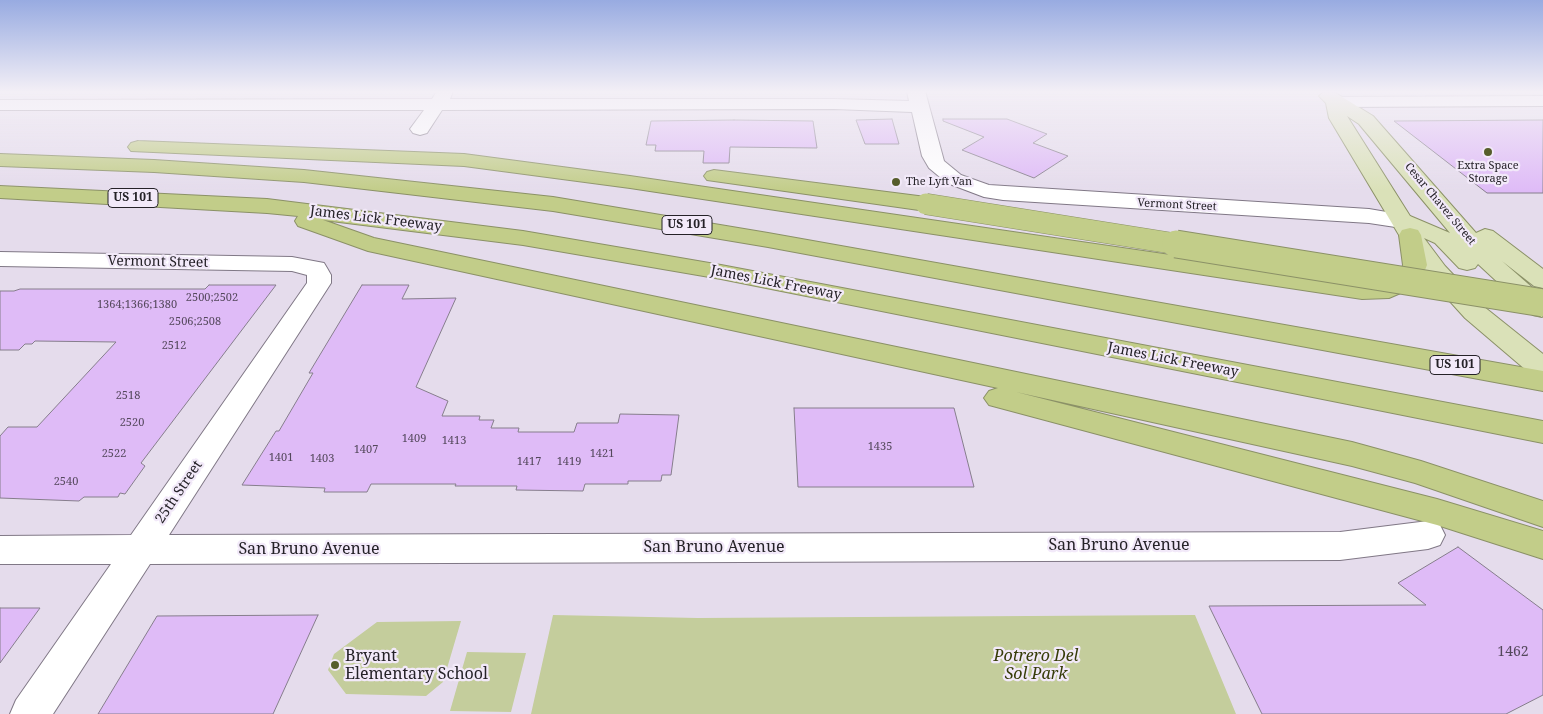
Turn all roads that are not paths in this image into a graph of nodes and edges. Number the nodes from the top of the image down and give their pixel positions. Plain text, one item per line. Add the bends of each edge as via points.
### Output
1 (423, 124) edge
2 (924, 124) edge
3 (1342, 124) edge
4 (1370, 124) edge
5 (420, 129) dead end
6 (0, 151) edge
7 (352, 154) junction
8 (0, 160) edge
9 (1404, 162) junction
10 (0, 192) edge
11 (267, 206) junction
12 (1406, 228) junction
13 (0, 259) edge
14 (315, 268) joint
15 (530, 277) junction
16 (1543, 281) edge
17 (1543, 303) edge
18 (1543, 310) edge
19 (1543, 324) edge
20 (1543, 369) edge
21 (1543, 381) edge
22 (1543, 432) edge
23 (1421, 473) junction
24 (1543, 514) edge
25 (1543, 531) edge
26 (1428, 535) dead end
27 (1543, 545) edge
28 (0, 550) edge
29 (141, 550) junction
30 (30, 714) edge

1 - 5 street
2 - 12 street, Vermont Street via 932,156 943,172 984,191 1369,216
3 - 12 main road
4 - 9 main road, Cesar Chavez Street
6 - 7 highway via 136,147
7 - 12 highway via 464,160 576,174 1362,291 1389,290 1410,280 1415,265
7 - 17 highway, bridge via 572,162 734,179 926,204
8 - 21 highway, US 101 via 287,174 553,204 719,231
9 - 16 main road via 1493,242
9 - 18 main road, Cesar Chavez Street via 1500,273
10 - 11 highway, James Lick Freeway / US 101
11 - 15 highway via 368,244
11 - 22 highway, James Lick Freeway / US 101 via 470,230 597,250
12 - 19 main road via 1443,238 1502,297
12 - 20 main road via 1436,271 1461,299
13 - 14 street, Vermont Street via 287,264
14 - 29 street, 25th Street via 319,283
15 - 23 highway via 1352,454
15 - 27 highway via 1398,502
23 - 24 highway
23 - 25 highway
26 - 29 street, San Bruno Avenue via 1340,546
28 - 29 street, San Bruno Avenue
29 - 30 street, 25th Street

